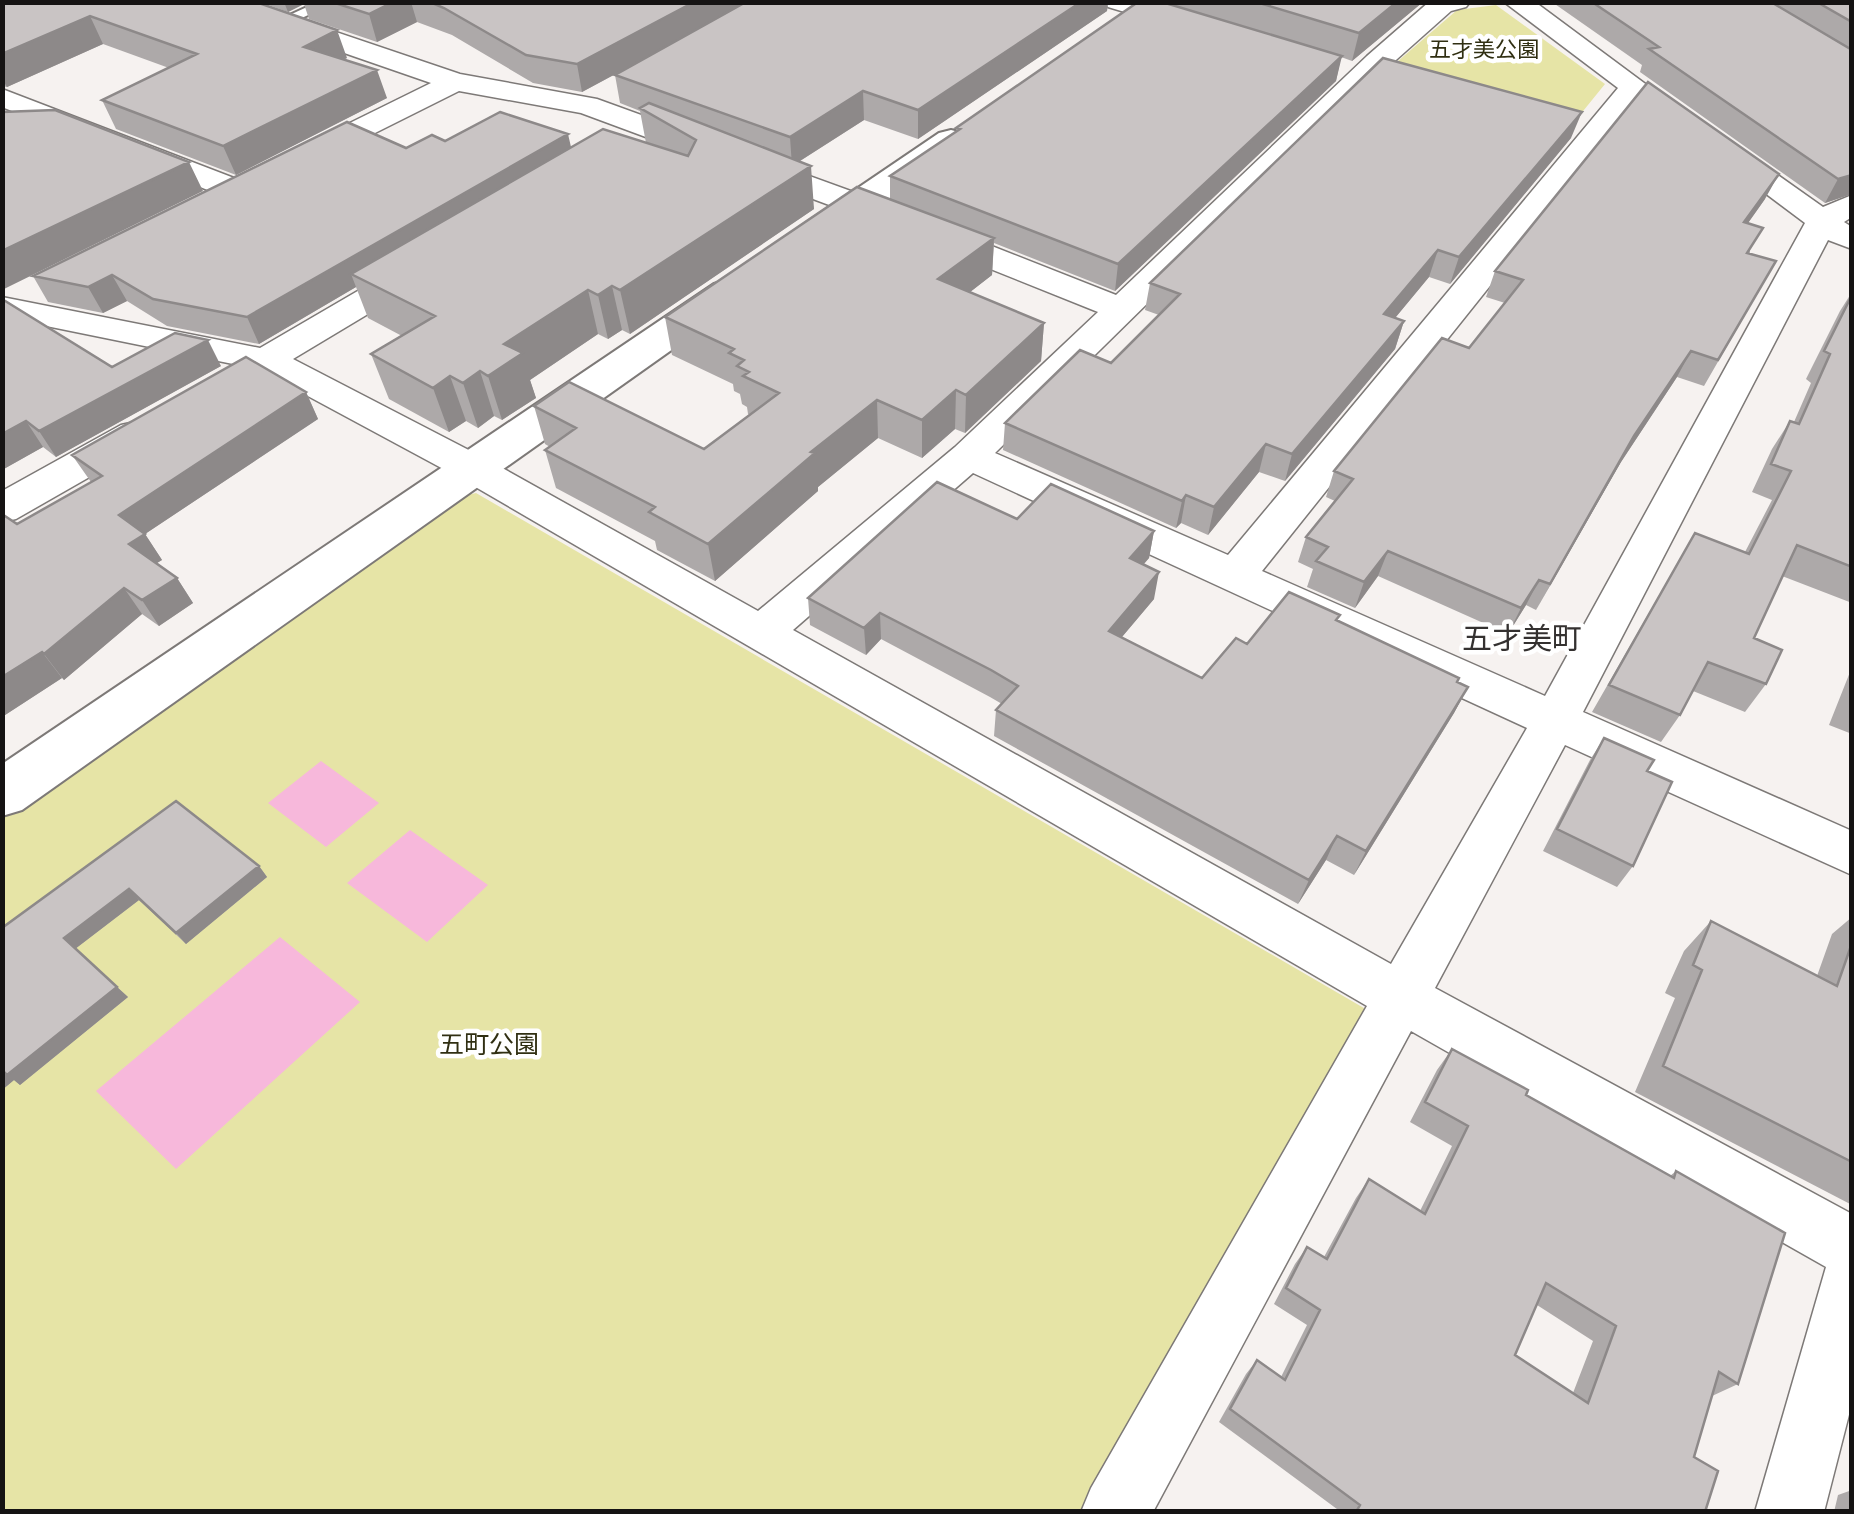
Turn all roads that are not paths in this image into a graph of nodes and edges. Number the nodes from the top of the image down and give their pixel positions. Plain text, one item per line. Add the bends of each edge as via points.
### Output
1 (220, 2) edge
2 (331, 2) edge
3 (1457, 2) edge
4 (1517, 2) edge
5 (1135, 5) edge
6 (280, 23) junction
7 (1214, 31) edge
8 (1092, 42) edge
9 (1325, 64) edge
10 (1366, 72) junction
11 (1407, 80) edge
12 (455, 82) junction
13 (622, 86) edge
14 (1634, 87) junction
15 (2, 97) edge
16 (587, 105) junction
17 (983, 118) edge
18 (1559, 122) edge
19 (652, 131) junction
20 (1597, 132) junction
21 (618, 151) edge
22 (236, 190) junction
23 (859, 205) junction
24 (201, 208) edge
25 (1842, 222) edge
26 (450, 250) edge
27 (13, 303) edge
28 (1119, 308) junction
29 (266, 360) junction
30 (216, 388) edge
31 (167, 416) edge
32 (970, 456) junction
33 (474, 469) junction
34 (2, 509) edge
35 (1236, 574) junction
36 (762, 633) junction
37 (1556, 719) junction
38 (2, 794) edge
39 (1852, 854) edge
40 (1402, 998) junction
41 (1852, 1248) edge
42 (1852, 1280) edge
43 (1115, 1512) edge
44 (1789, 1512) edge

1 - 6 street
2 - 6 lane
3 - 10 street via 1443,4
4 - 14 street
5 - 7 street
5 - 8 street
6 - 12 street
9 - 10 street
10 - 11 street
10 - 28 street
12 - 16 street
12 - 22 street
13 - 16 street
14 - 20 street
14 - 25 street
15 - 22 street
16 - 19 street
17 - 23 street
18 - 20 street
19 - 21 street
19 - 23 street
20 - 35 street
22 - 24 street
23 - 28 street
23 - 33 street
25 - 37 street
26 - 29 street
27 - 29 street
28 - 32 street
29 - 30 street
29 - 33 street
31 - 34 street
32 - 35 street
32 - 36 street
33 - 36 street
33 - 38 street
35 - 37 street
36 - 40 street
37 - 39 street
37 - 40 street
40 - 41 street
40 - 43 street
42 - 44 street

